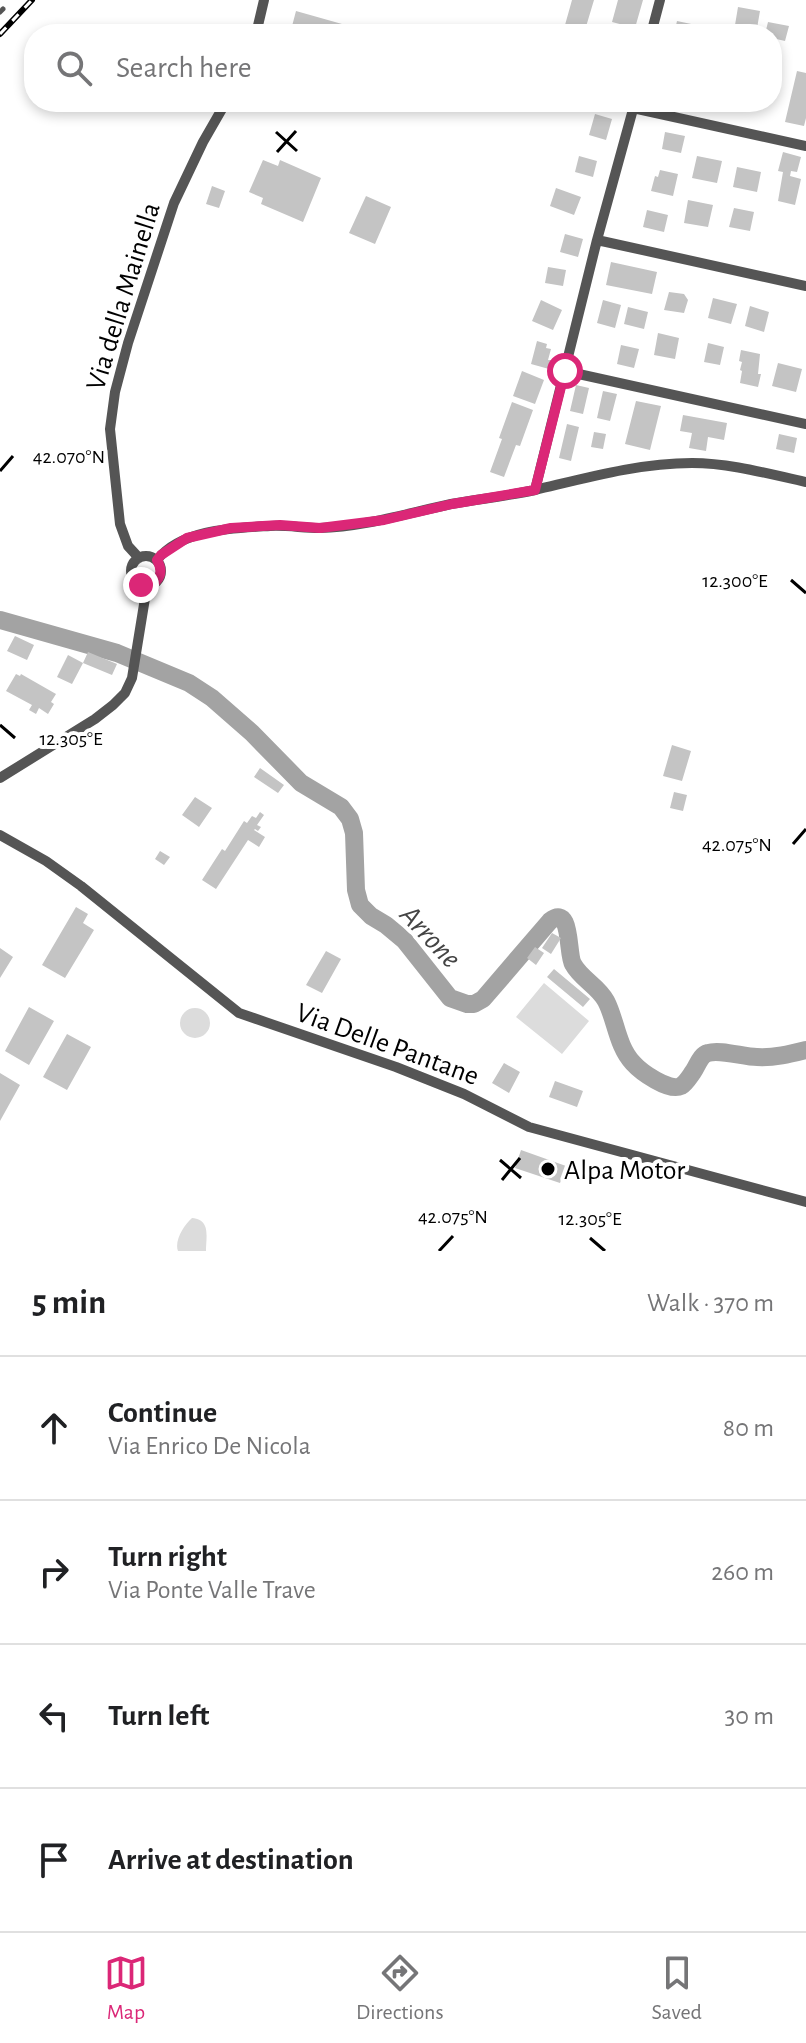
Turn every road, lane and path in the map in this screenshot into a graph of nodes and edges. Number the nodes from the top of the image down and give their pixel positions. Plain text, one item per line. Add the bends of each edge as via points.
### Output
1 (264, 0) edge
2 (660, 0) edge
3 (258, 24) edge
4 (654, 24) edge
5 (220, 112) edge
6 (632, 112) edge
7 (663, 112) edge
8 (806, 146) edge
9 (597, 240) junction
10 (806, 286) edge
11 (565, 371) junction
12 (806, 424) edge
13 (806, 482) edge
14 (535, 490) junction
15 (139, 558) junction
16 (157, 560) junction
17 (147, 586) junction
18 (0, 778) edge
19 (0, 835) edge
20 (806, 1202) edge

1 - 3 street
2 - 4 street
5 - 15 street, Via della Mainella via 174,203 115,392 110,429 120,524
6 - 9 street
7 - 8 street
9 - 10 street
9 - 11 street
11 - 12 street
11 - 14 street
13 - 14 street via 693,463 640,467
14 - 16 street via 320,528 231,528 187,538
15 - 16 street
15 - 17 street via 132,575
16 - 17 street via 159,579
17 - 18 street via 125,693
19 - 20 street, Via Delle Pantane via 81,886 239,1013 410,1072 529,1127

